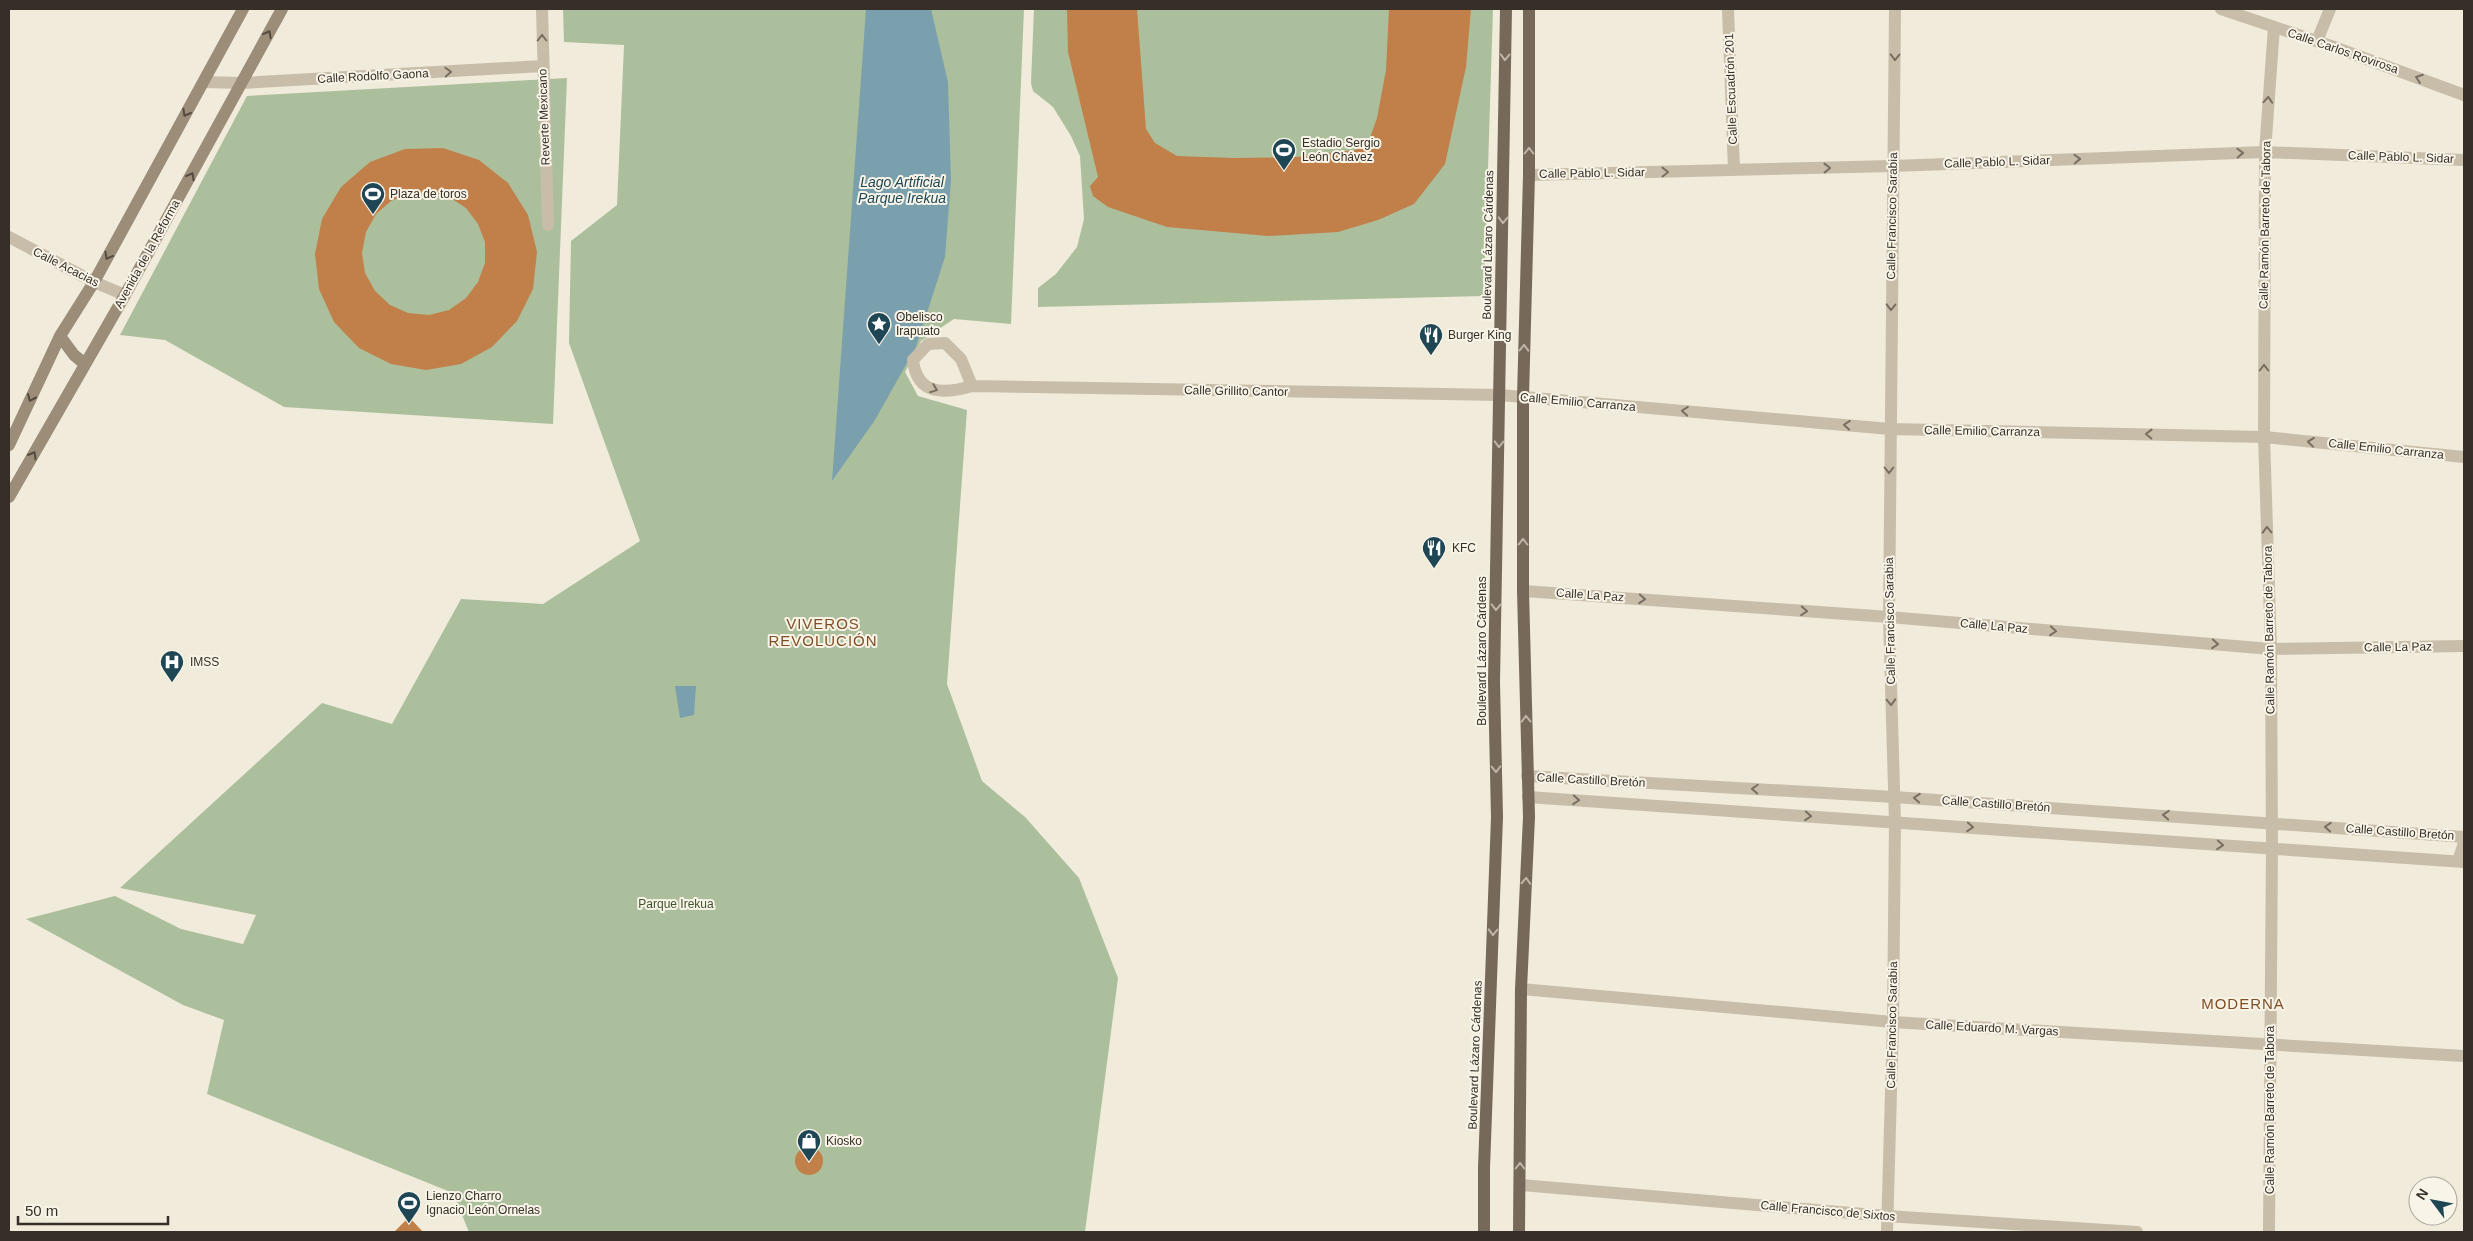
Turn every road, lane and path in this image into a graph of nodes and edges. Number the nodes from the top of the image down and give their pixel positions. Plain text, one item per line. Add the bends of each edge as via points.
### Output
1 (243, 9) edge
2 (282, 9) edge
3 (542, 9) edge
4 (1506, 9) edge
5 (1529, 9) edge
6 (1728, 9) edge
7 (1895, 9) edge
8 (2222, 9) edge
9 (2330, 9) edge
10 (2274, 28) junction
11 (2317, 41) junction
12 (542, 66) junction
13 (204, 82) junction
14 (242, 83) junction
15 (2464, 95) edge
16 (2265, 152) junction
17 (2464, 160) edge
18 (1893, 166) junction
19 (1734, 170) junction
20 (1529, 175) junction
21 (548, 225) dead end
22 (9, 237) edge
23 (94, 282) junction
24 (125, 295) junction
25 (60, 336) junction
26 (85, 364) junction
27 (972, 386) junction
28 (1500, 396) junction
29 (1523, 397) junction
30 (1890, 429) junction
31 (2264, 437) junction
32 (9, 445) edge
33 (2464, 458) edge
34 (9, 497) edge
35 (1523, 591) junction
36 (1888, 617) junction
37 (2464, 646) edge
38 (2271, 649) junction
39 (1527, 776) junction
40 (1528, 797) junction
41 (1894, 797) junction
42 (1895, 822) junction
43 (2272, 822) junction
44 (2464, 837) edge
45 (2464, 843) edge
46 (2272, 848) junction
47 (2461, 862) edge
48 (1521, 989) junction
49 (1893, 1022) junction
50 (2270, 1045) junction
51 (2464, 1056) edge
52 (1520, 1185) junction
53 (1887, 1216) junction
54 (1484, 1232) edge
55 (1519, 1232) edge
56 (1887, 1232) edge
57 (2137, 1232) edge
58 (2269, 1232) edge

1 - 13 main road
14 -> 2 main road, Avenida de la Reforma
12 -> 3 street, Reverte Mexicano
4 -> 28 main road, Boulevard Lázaro Cárdenas
20 -> 5 main road
6 - 19 street, Calle Escuadrón 201
7 -> 18 street, Calle Francisco Sarabia
8 - 10 street, Calle Carlos Rovirosa
9 - 11 street
10 - 11 street, Calle Carlos Rovirosa
16 -> 10 street, Calle Ramón Barreto de Tabora
15 -> 11 street, Calle Carlos Rovirosa
14 -> 12 street, Calle Rodolfo Gaona
12 - 21 street, Reverte Mexicano
13 - 14 street, Calle Rodolfo Gaona
13 -> 23 main road
24 -> 14 main road, Avenida de la Reforma
16 - 17 street, Calle Pablo L. Sidar
18 -> 16 street, Calle Pablo L. Sidar
31 -> 16 street, Calle Ramón Barreto de Tabora
19 -> 18 street, Calle Pablo L. Sidar
18 -> 30 street, Calle Francisco Sarabia
20 -> 19 street, Calle Pablo L. Sidar
29 -> 20 main road
22 - 23 street, Calle Acacias
23 - 24 street, Calle Acacias
23 - 25 main road
24 - 26 main road, Avenida de la Reforma
25 - 26 main road
25 -> 32 main road
34 -> 26 main road, Avenida de la Reforma
27 -> 27 street, Calle Grillito Cantor via 961,359 945,343 928,344 913,360 914,374 923,384 939,392 953,392
27 - 28 street, Calle Grillito Cantor
28 - 29 street, Calle Emilio Carranza
28 -> 54 main road, Boulevard Lázaro Cárdenas via 1494,682 1497,817
30 -> 29 street, Calle Emilio Carranza
35 -> 29 main road
31 -> 30 street, Calle Emilio Carranza
30 -> 36 street, Calle Francisco Sarabia
33 -> 31 street, Calle Emilio Carranza
38 -> 31 street, Calle Ramón Barreto de Tabora
35 -> 36 street, Calle La Paz
39 -> 35 main road
36 -> 38 street, Calle La Paz
36 -> 41 street, Calle Francisco Sarabia
37 - 38 street, Calle La Paz
38 - 43 street, Calle Ramón Barreto de Tabora
39 - 40 main road
41 -> 39 street, Calle Castillo Bretón
40 -> 42 street, Calle Castillo Bretón
48 -> 40 main road
41 - 42 street, Calle Francisco Sarabia
43 -> 41 street, Calle Castillo Bretón
42 -> 46 street, Calle Castillo Bretón
42 - 49 street, Calle Francisco Sarabia
44 -> 43 street, Calle Castillo Bretón
43 - 46 street, Calle Ramón Barreto de Tabora
45 - 47 street
46 - 47 street, Calle Castillo Bretón
46 - 50 street, Calle Ramón Barreto de Tabora
48 - 49 street, Calle Eduardo M. Vargas
52 -> 48 main road
49 - 50 street, Calle Eduardo M. Vargas
49 - 53 street, Calle Francisco Sarabia
50 - 51 street, Calle Eduardo M. Vargas
50 - 58 street, Calle Ramón Barreto de Tabora
52 - 53 street, Calle Francisco de Sixtos
52 - 55 main road
53 - 56 street, Calle Francisco Sarabia
53 - 57 street, Calle Francisco de Sixtos

